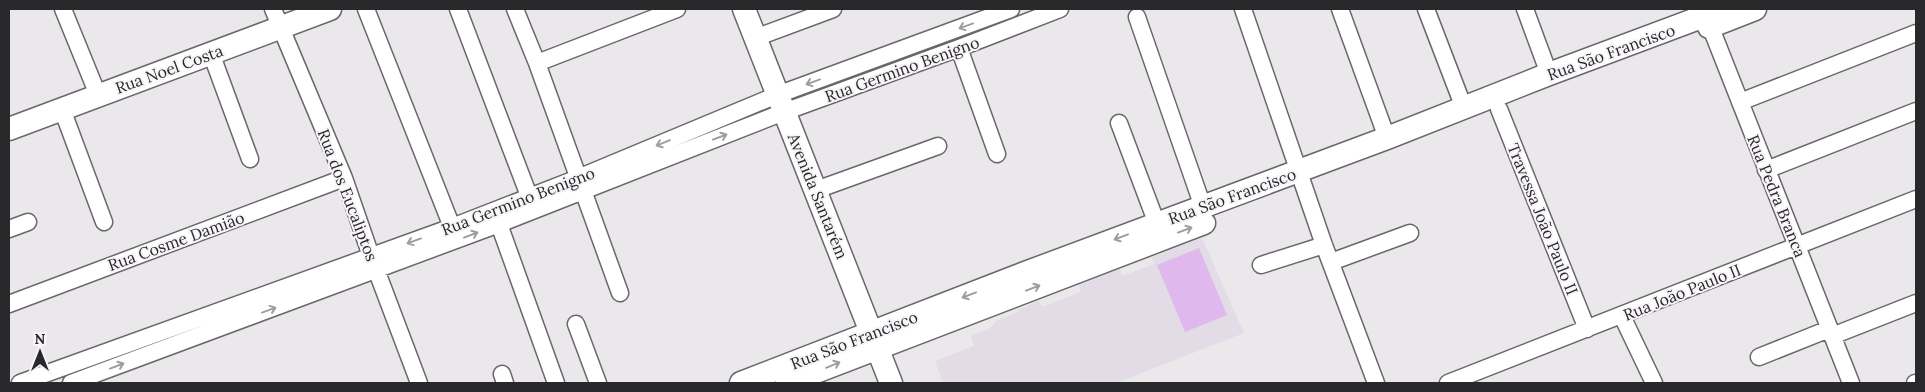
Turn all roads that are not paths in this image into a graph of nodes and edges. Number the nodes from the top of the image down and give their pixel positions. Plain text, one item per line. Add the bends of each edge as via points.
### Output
1 (63, 9) edge
2 (330, 9) edge
3 (366, 9) edge
4 (458, 9) edge
5 (515, 9) edge
6 (676, 9) edge
7 (744, 9) edge
8 (833, 9) edge
9 (1011, 9) edge
10 (1060, 9) edge
11 (1243, 9) edge
12 (1340, 9) edge
13 (1426, 9) edge
14 (1525, 9) edge
15 (1755, 9) edge
16 (1711, 15) edge
17 (1137, 17) dead end
18 (277, 18) edge
19 (1916, 33) edge
20 (755, 38) junction
21 (960, 48) junction
22 (211, 54) junction
23 (537, 62) junction
24 (1549, 74) junction
25 (98, 95) junction
26 (1740, 102) junction
27 (781, 104) junction
28 (1464, 108) junction
29 (62, 109) junction
30 (1500, 109) junction
31 (1916, 111) edge
32 (1119, 123) dead end
33 (9, 129) edge
34 (1387, 138) junction
35 (938, 146) dead end
36 (997, 154) dead end
37 (250, 159) dead end
38 (1766, 170) junction
39 (344, 178) junction
40 (1302, 178) junction
41 (580, 184) junction
42 (816, 190) junction
43 (529, 196) junction
44 (1916, 199) edge
45 (1202, 207) junction
46 (28, 222) dead end
47 (104, 222) dead end
48 (499, 224) junction
49 (1157, 224) junction
50 (452, 226) junction
51 (9, 230) edge
52 (1410, 233) dead end
53 (1324, 245) junction
54 (1796, 245) junction
55 (1331, 262) junction
56 (374, 263) junction
57 (1261, 265) dead end
58 (620, 293) dead end
59 (1916, 303) edge
60 (9, 304) edge
61 (1622, 316) junction
62 (576, 324) dead end
63 (1588, 329) junction
64 (1830, 332) junction
65 (875, 340) junction
66 (1759, 357) dead end
67 (20, 383) edge
68 (71, 383) edge
69 (419, 383) edge
70 (556, 383) edge
71 (598, 383) edge
72 (741, 383) edge
73 (787, 383) edge
74 (891, 383) edge
75 (1376, 383) edge
76 (1448, 383) edge
77 (1654, 383) edge
78 (1851, 383) edge

1 - 25 street
2 - 18 street, Rua Noel Costa
3 - 50 street
4 - 43 street
5 - 23 street
6 - 23 street
7 - 20 street, Avenida Santarém
8 - 20 street
9 -> 27 street, Rua Germino Benigno
10 - 21 street, Rua Germino Benigno
11 - 40 street
12 - 34 street
13 - 28 street
14 - 24 street
15 - 16 street, Rua São Francisco
16 - 24 street, Rua São Francisco
16 - 26 street, Rua Pedra Branca
16 - 30 street, Rua São Francisco
17 - 45 street
18 - 22 street, Rua Noel Costa
18 - 39 street, Rua dos Eucaliptos
19 - 26 street
20 - 27 street, Avenida Santarém
21 - 27 street, Rua Germino Benigno
21 - 36 street
22 - 25 street, Rua Noel Costa
22 - 37 street
23 - 41 street
24 - 28 street, Rua São Francisco
25 - 29 street, Rua Noel Costa
26 - 38 street, Rua Pedra Branca
27 - 41 street, Rua Germino Benigno
27 - 42 street, Avenida Santarém
28 - 34 street, Rua São Francisco
29 - 33 street, Rua Noel Costa
29 - 47 street
30 - 40 street, Rua São Francisco
30 - 63 street, Travessa João Paulo II
31 - 38 street
32 - 49 street
34 - 40 street, Rua São Francisco
35 - 42 street
38 - 54 street, Rua Pedra Branca
39 - 56 street, Rua dos Eucaliptos
39 - 60 street, Rua Cosme Damião
40 - 45 street, Rua São Francisco
40 - 53 street
65 -> 40 street, Rua São Francisco
41 - 43 street, Rua Germino Benigno
41 - 48 street, Rua Germino Benigno
41 - 58 street
42 - 65 street, Avenida Santarém
43 - 50 street, Rua Germino Benigno
44 - 54 street, Rua João Paulo II
45 - 49 street, Rua São Francisco
46 - 51 street
56 -> 48 street, Rua Germino Benigno
48 - 70 street
49 -> 65 street, Rua São Francisco
50 -> 56 street, Rua Germino Benigno
52 - 55 street
53 - 55 street
53 - 57 street
54 - 61 street, Rua João Paulo II
54 - 64 street, Rua Pedra Branca
55 - 75 street
56 - 67 street, Rua Germino Benigno
68 -> 56 street, Rua Germino Benigno
56 - 69 street, Rua dos Eucaliptos
59 - 64 street
61 - 63 street, Rua João Paulo II
61 - 77 street
62 - 71 street
63 - 76 street, Rua João Paulo II
64 - 66 street
64 - 78 street, Rua Pedra Branca
65 - 72 street, Rua São Francisco
73 -> 65 street, Rua São Francisco
65 - 74 street, Avenida Santarém

